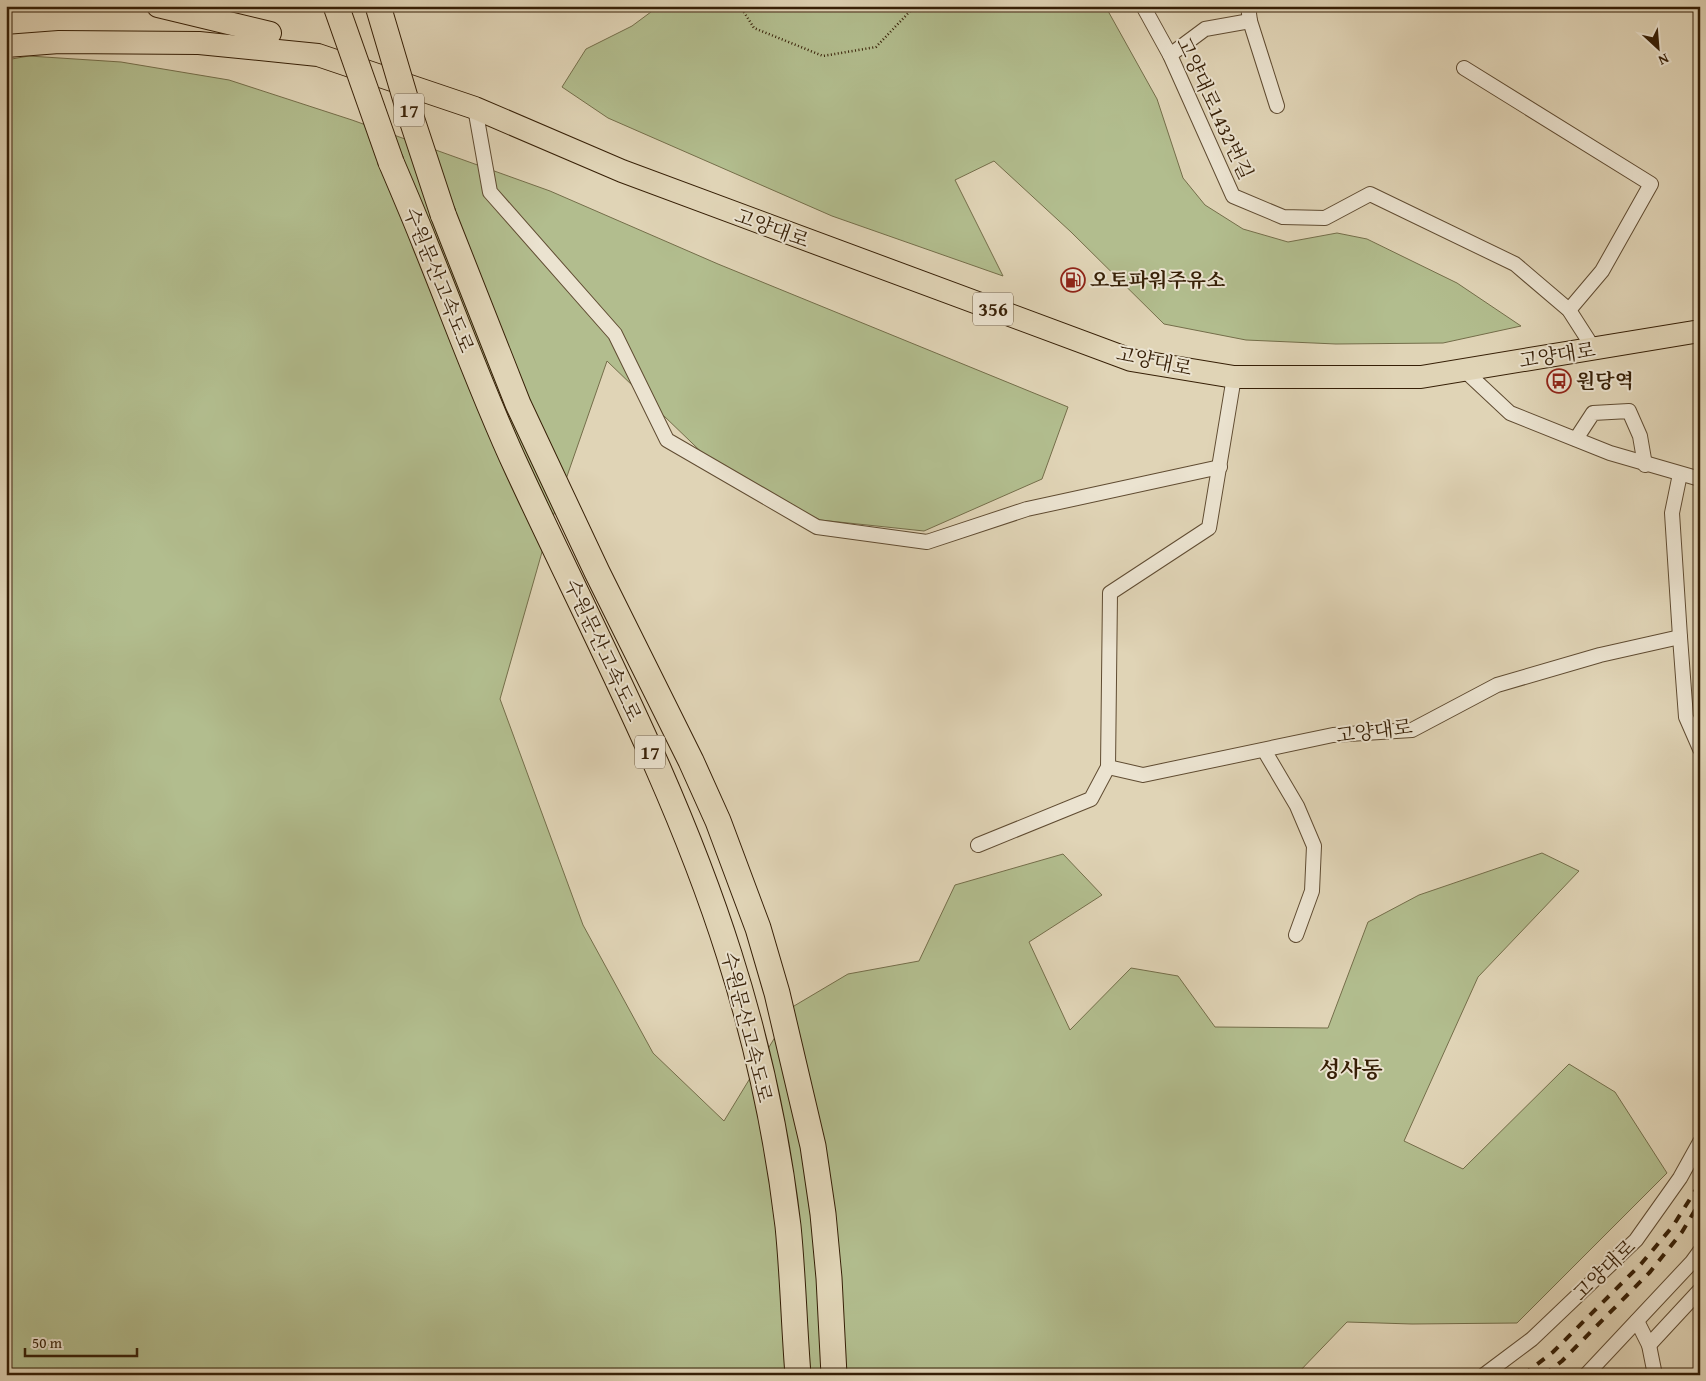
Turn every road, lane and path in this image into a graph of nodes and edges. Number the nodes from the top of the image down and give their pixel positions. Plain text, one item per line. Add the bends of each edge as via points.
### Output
1 (158, 6) edge
2 (201, 6) edge
3 (336, 6) edge
4 (378, 6) edge
5 (740, 6) edge
6 (916, 6) edge
7 (1143, 6) edge
8 (1248, 6) edge
9 (1250, 21) junction
10 (6, 46) edge
11 (1170, 55) junction
12 (1464, 68) dead end
13 (1277, 106) dead end
14 (475, 108) junction
15 (1569, 310) junction
16 (1700, 332) edge
17 (1594, 349) junction
18 (1464, 370) junction
19 (1234, 377) junction
20 (1576, 439) junction
21 (1645, 465) junction
22 (1220, 467) junction
23 (1680, 474) junction
24 (1700, 480) edge
25 (1680, 637) junction
26 (1700, 749) edge
27 (1264, 750) junction
28 (1108, 767) junction
29 (978, 844) dead end
30 (1296, 935) dead end
31 (1700, 1142) edge
32 (1700, 1251) edge
33 (1700, 1290) edge
34 (1637, 1322) junction
35 (1649, 1344) junction
36 (798, 1375) edge
37 (834, 1375) edge
38 (1484, 1375) edge
39 (1586, 1375) edge
40 (1655, 1375) edge

1 - 2 main road via 270,33
3 - 36 highway, 수원문산고속도로 / 17, bridge via 391,162 476,374 666,788 703,877 754,1045 775,1141 788,1227
4 - 37 highway, 수원문산고속도로 / 17, bridge via 443,214 518,404 691,761 755,919 779,1002 813,1146 830,1278
5 - 6 path via 754,28 823,56 876,47
7 - 11 street, 고양대로1432번길
8 - 9 street
9 - 11 street via 1205,29
9 - 13 street
10 - 14 main road, 고양대로 / 356 via 59,42 199,43 318,55
11 - 15 street, 고양대로1432번길 via 1233,196 1282,217 1325,218 1370,194 1515,264
12 - 15 street via 1651,184 1602,271
14 - 19 main road, 고양대로 / 356 via 622,172 1131,360
14 - 22 street via 490,192 615,334 667,440 818,527 927,542 1027,509
15 - 17 street, 고양대로1432번길
16 - 17 main road, 고양대로 / 356
17 - 18 main road, 고양대로 / 356
18 - 19 main road, 고양대로 / 356 via 1421,377
18 - 20 street via 1510,413
19 - 22 street
20 - 21 street
20 - 21 street via 1593,413 1629,411 1640,436
21 - 23 street
22 - 28 street via 1209,528 1110,592
23 - 24 street
23 - 25 street via 1672,513
25 - 26 street via 1686,717
25 - 27 street, 고양대로 via 1600,654 1497,685 1412,730 1332,735
27 - 28 street, 고양대로 via 1143,775
27 - 30 street via 1297,806 1314,846 1312,891
28 - 29 street via 1091,799
31 - 38 street, 고양대로 via 1680,1178 1636,1240 1532,1339
32 - 34 street
33 - 35 street
34 - 35 street
34 - 39 street
35 - 40 street

